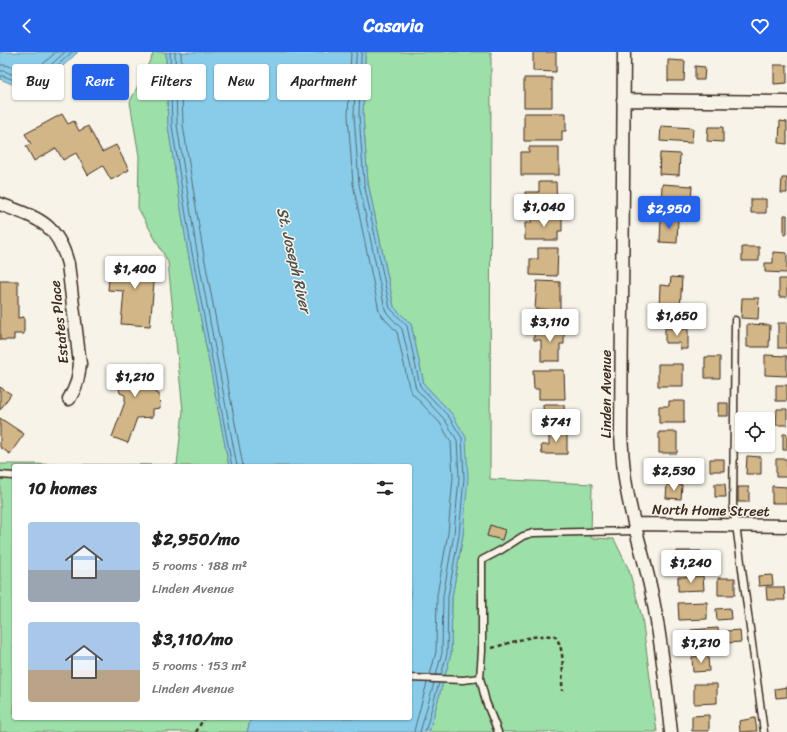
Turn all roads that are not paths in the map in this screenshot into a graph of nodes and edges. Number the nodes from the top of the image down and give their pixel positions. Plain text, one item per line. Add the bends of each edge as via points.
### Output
1 (624, 52) edge
2 (623, 100) junction
3 (787, 102) edge
4 (0, 204) edge
5 (735, 320) dead end
6 (69, 399) dead end
7 (0, 475) edge
8 (12, 476) edge
9 (736, 525) junction
10 (787, 526) edge
11 (635, 528) junction
12 (412, 678) edge
13 (480, 678) junction
14 (498, 732) edge
15 (671, 732) edge
16 (764, 732) edge

1 - 2 street, Linden Avenue
2 - 3 street
2 - 11 street, Linden Avenue via 621,434 626,485
4 - 6 street, Estates Place via 32,216 46,225 61,243 65,253 80,364 78,380
5 - 9 lane via 733,510
7 - 8 lane
9 - 10 street, North Home Street
9 - 11 street, North Home Street
9 - 16 lane
11 - 13 lane via 533,533 523,536 482,560
11 - 15 street, Linden Avenue via 653,598
12 - 13 lane
13 - 14 lane

